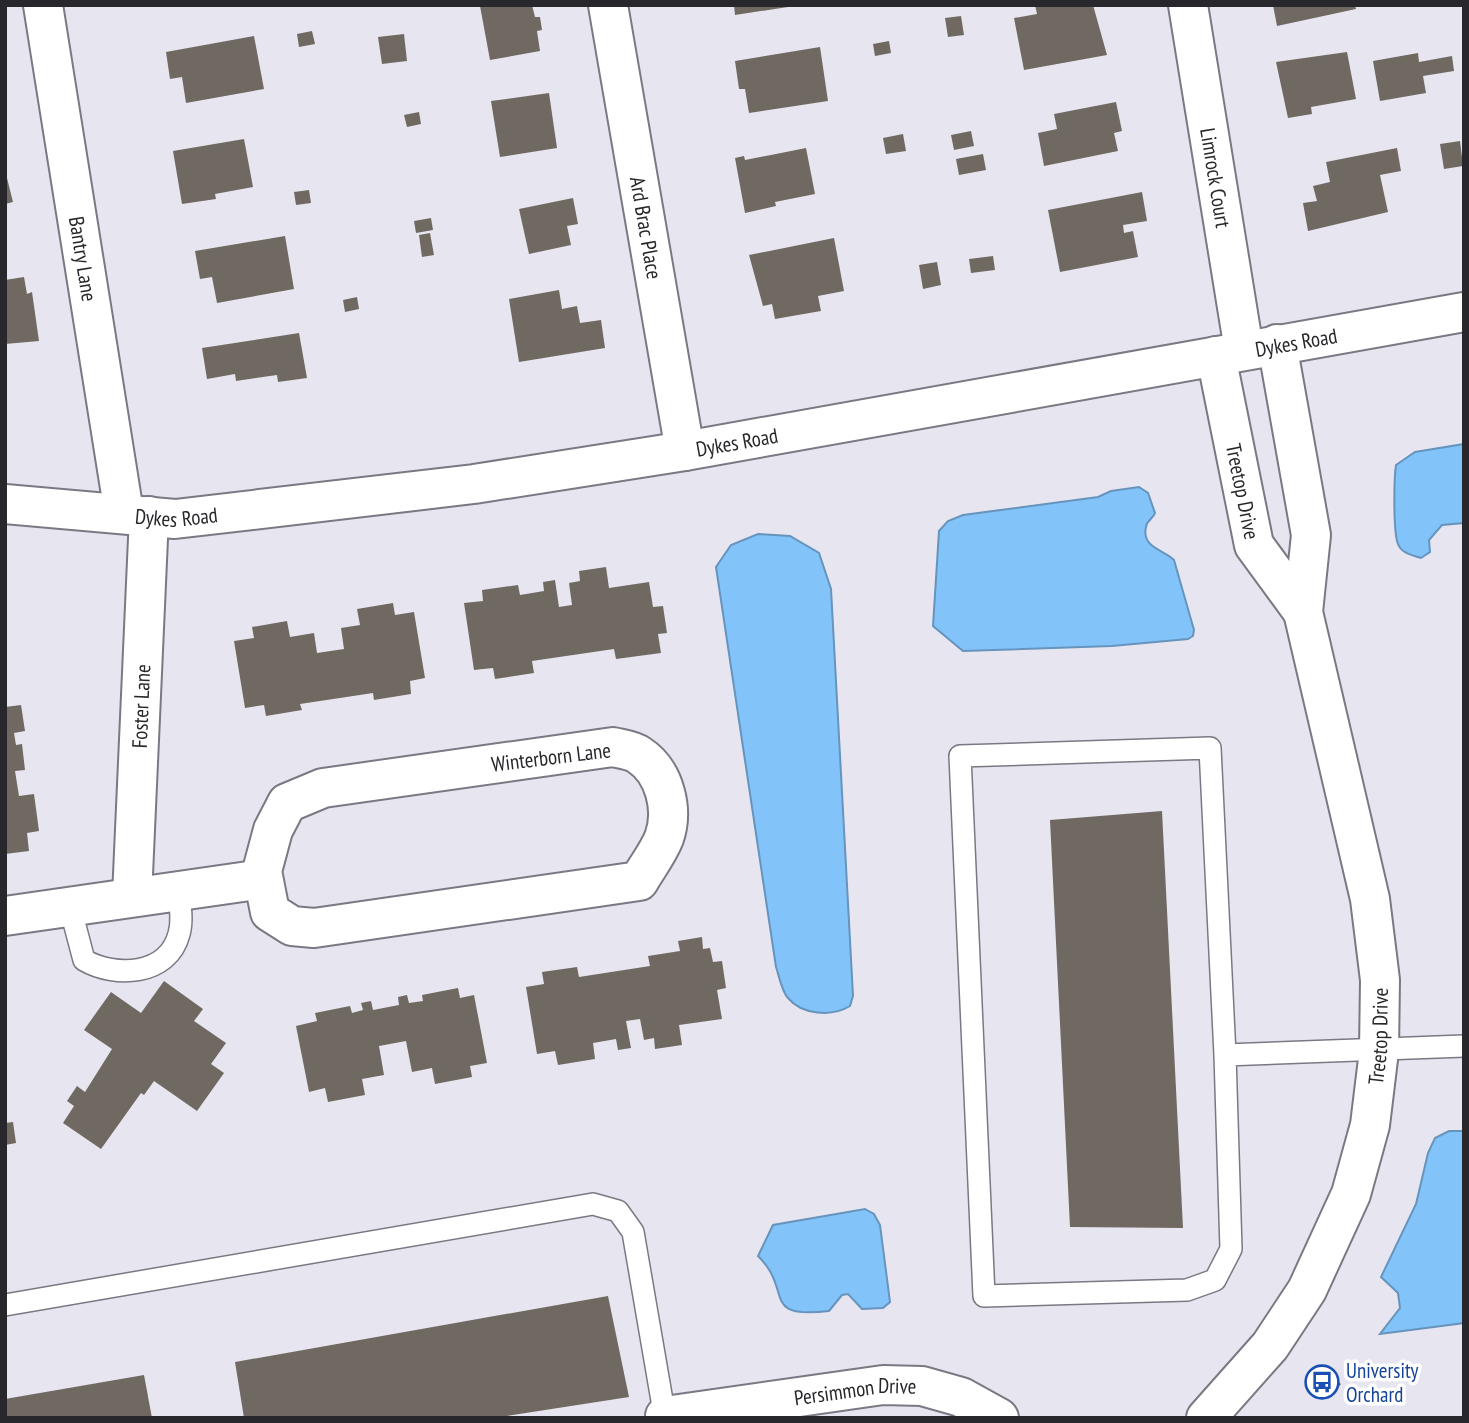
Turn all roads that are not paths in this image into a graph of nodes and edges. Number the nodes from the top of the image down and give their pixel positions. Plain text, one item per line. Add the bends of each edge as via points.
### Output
1 (43, 5) edge
2 (608, 5) edge
3 (1188, 5) edge
4 (1464, 312) edge
5 (1246, 350) junction
6 (685, 451) junction
7 (5, 504) edge
8 (137, 515) junction
9 (1303, 612) junction
10 (263, 879) junction
11 (178, 891) junction
12 (132, 897) junction
13 (70, 906) junction
14 (5, 916) edge
15 (1464, 1046) edge
16 (1379, 1051) junction
17 (1225, 1055) junction
18 (5, 1304) edge
19 (665, 1417) edge
20 (999, 1418) edge
21 (1206, 1418) edge

1 - 8 street, Bantry Lane
2 - 6 street, Ard Brac Place
3 - 5 street, Limrock Court
4 - 5 street, Dykes Road
5 - 6 street, Dykes Road
5 - 9 street, Treetop Drive via 1311,535
5 - 9 street, Treetop Drive via 1254,545
6 - 8 street, Dykes Road via 249,512 176,519
7 - 8 street, Dykes Road
8 - 12 street, Foster Lane
9 - 16 street, Treetop Drive via 1370,900 1380,980
10 - 10 street, Winterborn Lane via 270,912 292,926 314,928 639,881 663,840 668,800 657,774 639,754 613,747 323,788 287,803 273,830
10 - 11 street
11 - 12 street
11 - 13 lane via 179,933 172,950 139,970 102,970 84,960
12 - 13 street
13 - 14 street
15 - 16 lane
16 - 17 lane
16 - 21 street, Treetop Drive via 1370,1125 1352,1194 1307,1290 1270,1346
17 - 17 lane via 1231,1249 1215,1280 1188,1290 984,1296 960,756 1210,748
18 - 19 lane via 593,1204 618,1211 633,1232
19 - 20 street, Persimmon Drive via 883,1385 922,1386 961,1397

